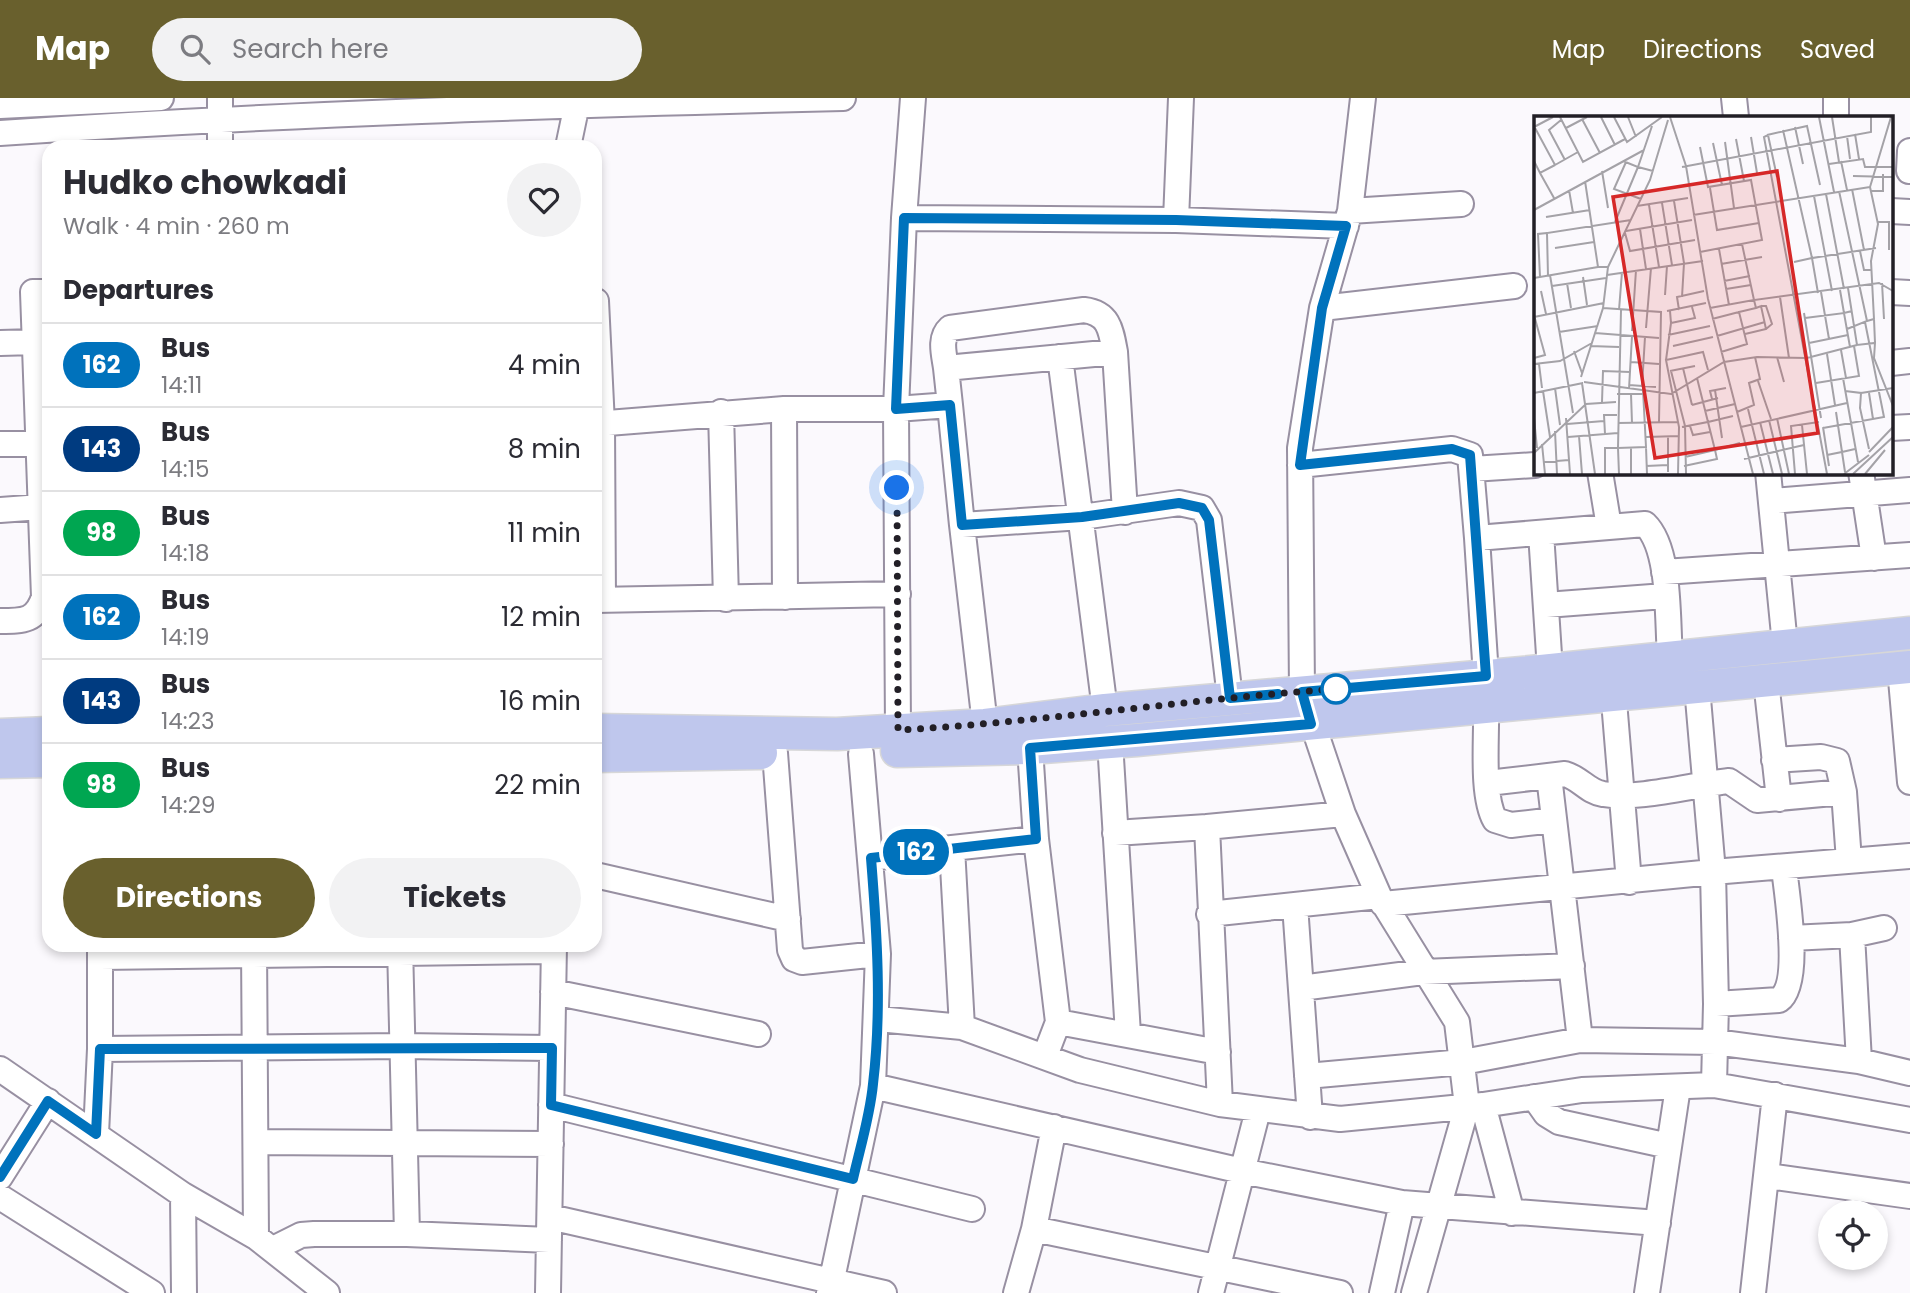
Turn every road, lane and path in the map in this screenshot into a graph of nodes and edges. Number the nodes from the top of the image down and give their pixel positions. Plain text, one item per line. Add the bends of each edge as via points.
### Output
1 (161, 98) edge
2 (842, 98) edge
3 (913, 98) edge
4 (1181, 98) edge
5 (1363, 98) edge
6 (1734, 98) edge
7 (1836, 98) edge
8 (577, 103) junction
9 (0, 106) edge
10 (220, 108) edge
11 (1736, 116) edge
12 (1836, 116) edge
13 (0, 133) edge
14 (220, 140) edge
15 (569, 140) edge
16 (1461, 204) dead end
17 (1892, 211) edge
18 (1910, 212) edge
19 (904, 218) junction
20 (1348, 219) junction
21 (1176, 220) junction
22 (1514, 286) dead end
23 (42, 292) edge
24 (1892, 292) edge
25 (1910, 293) edge
26 (1322, 308) junction
27 (35, 342) junction
28 (0, 343) edge
29 (1115, 352) junction
30 (1060, 357) junction
31 (1910, 361) edge
32 (1892, 363) edge
33 (946, 368) junction
34 (950, 405) junction
35 (784, 409) junction
36 (896, 409) junction
37 (721, 412) junction
38 (42, 421) edge
39 (602, 424) edge
40 (1910, 427) edge
41 (1892, 428) edge
42 (0, 444) edge
43 (42, 444) edge
44 (1300, 465) junction
45 (1534, 465) edge
46 (1472, 468) junction
47 (1600, 474) edge
48 (1768, 474) edge
49 (1862, 483) edge
50 (42, 486) edge
51 (1910, 490) edge
52 (1772, 501) junction
53 (41, 507) junction
54 (0, 510) edge
55 (1125, 512) junction
56 (1082, 517) junction
57 (42, 525) edge
58 (962, 525) junction
59 (1609, 527) junction
60 (1541, 533) junction
61 (1477, 538) junction
62 (1910, 555) edge
63 (1874, 558) junction
64 (1778, 565) junction
65 (1664, 584) junction
66 (898, 594) junction
67 (785, 597) junction
68 (726, 599) junction
69 (602, 600) edge
70 (42, 605) edge
71 (1546, 605) junction
72 (0, 621) edge
73 (1910, 633) edge
74 (1785, 645) junction
75 (1670, 655) junction
76 (1610, 662) junction
77 (1905, 667) edge
78 (1550, 670) junction
79 (1486, 676) junction
80 (1766, 681) junction
81 (1697, 687) junction
82 (1302, 692) junction
83 (1613, 695) junction
84 (1230, 698) junction
85 (1486, 707) junction
86 (1105, 710) junction
87 (1311, 724) junction
88 (985, 726) junction
89 (602, 730) edge
90 (898, 730) junction
91 (42, 733) edge
92 (0, 735) edge
93 (1110, 742) junction
94 (1030, 748) junction
95 (775, 753) junction
96 (861, 754) junction
97 (602, 756) edge
98 (1774, 760) junction
99 (42, 761) edge
100 (0, 762) edge
101 (1549, 776) junction
102 (1910, 782) edge
103 (1488, 783) junction
104 (1705, 784) junction
105 (1844, 792) junction
106 (1622, 795) junction
107 (1779, 799) junction
108 (1343, 814) junction
109 (1554, 820) junction
110 (1207, 827) junction
111 (1115, 833) junction
112 (1036, 839) junction
113 (953, 848) junction
114 (1910, 856) edge
115 (871, 858) junction
116 (1849, 861) junction
117 (1784, 869) junction
118 (1713, 872) junction
119 (602, 877) edge
120 (1629, 882) junction
121 (1564, 888) junction
122 (1381, 900) junction
123 (1296, 905) junction
124 (1209, 914) junction
125 (788, 919) junction
126 (1884, 928) dead end
127 (1852, 935) junction
128 (1790, 937) junction
129 (100, 952) edge
130 (255, 952) edge
131 (400, 952) edge
132 (554, 952) edge
133 (878, 954) junction
134 (1572, 966) junction
135 (1423, 972) junction
136 (1301, 988) junction
137 (553, 992) junction
138 (1716, 1004) junction
139 (878, 1019) junction
140 (1058, 1022) junction
141 (962, 1027) junction
142 (758, 1034) dead end
143 (1128, 1034) junction
144 (1580, 1040) junction
145 (1715, 1042) junction
146 (402, 1046) junction
147 (256, 1048) junction
148 (552, 1048) junction
149 (100, 1049) junction
150 (1218, 1052) junction
151 (1045, 1056) junction
152 (1859, 1061) junction
153 (1464, 1062) junction
154 (0, 1069) edge
155 (1910, 1073) edge
156 (1307, 1076) junction
157 (1714, 1085) junction
158 (873, 1086) junction
159 (1678, 1087) junction
160 (1775, 1095) junction
161 (1534, 1097) junction
162 (48, 1101) junction
163 (1220, 1104) junction
164 (551, 1105) junction
165 (1475, 1105) junction
166 (1258, 1110) junction
167 (1310, 1117) junction
168 (1910, 1120) edge
169 (1054, 1127) junction
170 (96, 1134) junction
171 (406, 1141) junction
172 (257, 1142) junction
173 (551, 1144) junction
174 (1669, 1146) junction
175 (1242, 1171) junction
176 (1768, 1176) junction
177 (0, 1177) edge
178 (853, 1179) junction
179 (183, 1195) junction
180 (1910, 1196) edge
181 (0, 1197) edge
182 (1402, 1203) junction
183 (1436, 1208) junction
184 (972, 1209) dead end
185 (1512, 1213) junction
186 (1658, 1223) junction
187 (549, 1228) junction
188 (1034, 1229) junction
189 (407, 1234) junction
190 (265, 1243) junction
191 (1217, 1267) junction
192 (830, 1288) edge
193 (152, 1293) edge
194 (184, 1293) edge
195 (327, 1293) edge
196 (548, 1293) edge
197 (884, 1293) edge
198 (1016, 1293) edge
199 (1211, 1293) edge
200 (1340, 1293) edge
201 (1382, 1293) edge
202 (1414, 1293) edge
203 (1647, 1293) edge
204 (1753, 1293) edge

1 - 9 street
2 - 8 street
3 - 19 street
4 - 21 street
5 - 20 street
6 - 11 street
7 - 12 street
8 - 10 street
8 - 15 street
10 - 13 street
10 - 14 street
16 - 20 street
17 - 18 street
19 - 21 street
19 - 36 street
20 - 21 street
20 - 26 street
22 - 26 street
23 - 27 street via 33,292
24 - 25 street
26 - 44 street
27 - 28 street
27 - 38 street
29 - 30 street
29 - 33 street via 1109,324 1095,311 1084,310 950,328 943,343
29 - 55 street
30 - 33 street
30 - 56 street
31 - 32 street
33 - 34 street
34 - 36 street
34 - 58 street
35 - 36 street
35 - 37 street
35 - 67 street
36 - 66 street
37 - 39 street
37 - 68 street
40 - 41 street
42 - 43 street
44 - 46 street via 1452,449 1470,455
44 - 82 street
45 - 46 street
46 - 61 street
47 - 59 street
48 - 52 street
49 - 51 street
49 - 52 street
49 - 63 street
50 - 53 street
52 - 64 street
53 - 54 street
53 - 57 street
55 - 56 street
55 - 84 street via 1179,503 1202,508 1209,520
56 - 58 street
56 - 86 street
58 - 88 street
59 - 60 street
59 - 65 street via 1645,524 1657,539
60 - 61 street
60 - 71 street
61 - 79 street
62 - 63 street
63 - 64 street
64 - 65 street
64 - 74 street
65 - 71 street
65 - 75 street
66 - 67 street
66 - 90 street
67 - 68 street
68 - 69 street
70 - 72 street via 32,618
71 - 78 street
73 - 74 main road
74 - 75 main road
75 - 76 main road
76 - 78 main road
76 - 83 street
77 - 80 main road
77 - 102 street
78 - 79 main road
79 - 82 main road
80 - 81 main road
80 - 98 street
81 - 83 main road
81 - 104 street
82 - 84 main road
82 - 87 street
83 - 85 main road
83 - 106 street
84 - 86 main road
85 - 87 main road
85 - 103 street
86 - 88 main road
87 - 93 main road
87 - 108 street
88 - 90 main road
89 - 90 main road via 837,734
91 - 92 main road
93 - 94 main road
93 - 111 street
94 - 96 main road
94 - 112 street
95 - 96 main road
95 - 97 main road
95 - 125 street
96 - 115 street
98 - 105 street via 1831,758 1841,770
98 - 107 street
99 - 100 main road
101 - 103 street
101 - 106 street via 1576,777 1601,794
101 - 109 street
103 - 109 street via 1490,812 1501,825
104 - 106 street
104 - 107 street via 1729,781 1757,800
104 - 118 street
105 - 107 street
105 - 116 street
106 - 120 street
108 - 110 street
108 - 122 street
109 - 121 street
110 - 111 street
110 - 124 street
111 - 143 street
112 - 113 street
112 - 140 street
113 - 115 street
113 - 141 street
114 - 116 street
115 - 133 street
116 - 117 street
117 - 118 street
117 - 128 street
118 - 120 street
118 - 138 street
119 - 125 street
120 - 121 street
121 - 122 street
121 - 134 street
122 - 123 street
122 - 135 street
123 - 124 street
123 - 136 street
124 - 150 street
125 - 133 street via 794,959
126 - 127 street
127 - 128 street
127 - 152 street
128 - 138 street via 1787,995 1779,1000
129 - 149 street
130 - 147 street
131 - 146 street
132 - 137 street
133 - 139 street
134 - 135 street
134 - 144 street
135 - 136 street
135 - 153 street via 1457,1022
136 - 156 street
137 - 142 street
137 - 148 street
138 - 145 street
139 - 141 street
139 - 158 street
140 - 143 street
140 - 151 street
141 - 151 street
143 - 150 street
144 - 145 street
144 - 153 street
145 - 152 street
145 - 157 street
146 - 147 street
146 - 148 street
146 - 171 street
147 - 149 street
147 - 172 street
148 - 164 street
149 - 170 street
150 - 163 street
151 - 163 street
152 - 155 street
153 - 156 street
153 - 165 street
154 - 162 street
156 - 167 street
157 - 159 street
157 - 160 street
158 - 169 street
158 - 178 street
159 - 161 street via 1582,1090
159 - 174 street
160 - 168 street
160 - 176 street
161 - 165 street
161 - 174 street via 1546,1114 1559,1122
162 - 170 street
162 - 177 street
163 - 166 street
164 - 173 street
164 - 178 street
165 - 167 street via 1340,1119
165 - 183 street
165 - 185 street
166 - 167 street
166 - 175 street
169 - 175 street
169 - 188 street
170 - 179 street
171 - 172 street
171 - 173 street
171 - 189 street
172 - 190 street
173 - 187 street
174 - 186 street
175 - 182 street
175 - 191 street
176 - 180 street
176 - 204 street
178 - 184 street
178 - 192 street
179 - 190 street
179 - 194 street
181 - 193 street
182 - 183 street
182 - 201 street
183 - 185 street
183 - 202 street
185 - 186 street
186 - 203 street
187 - 189 street
187 - 192 street
187 - 196 street
188 - 191 street
188 - 198 street
189 - 190 street via 314,1234
190 - 195 street
191 - 199 street
191 - 200 street
192 - 197 street

